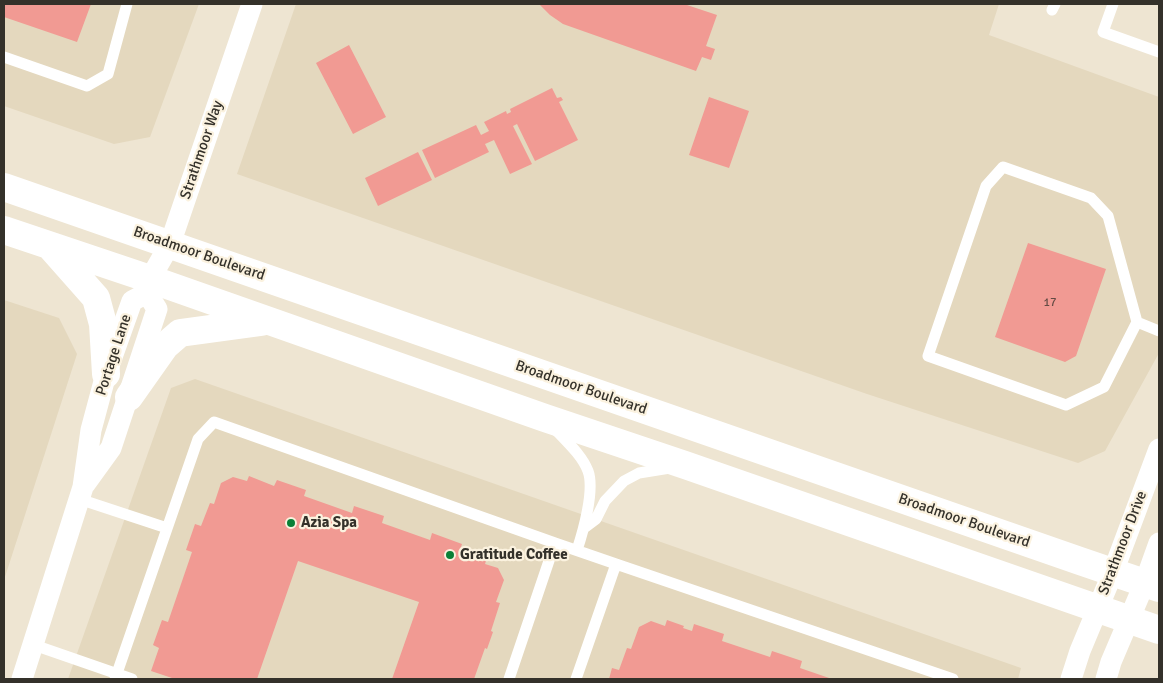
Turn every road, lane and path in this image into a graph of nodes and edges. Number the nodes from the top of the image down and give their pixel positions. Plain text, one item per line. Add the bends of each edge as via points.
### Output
1 (127, 4) edge
2 (252, 4) edge
3 (1113, 4) edge
4 (1159, 52) edge
5 (4, 57) edge
6 (4, 187) edge
7 (4, 230) edge
8 (170, 244) junction
9 (48, 245) junction
10 (149, 286) junction
11 (266, 321) junction
12 (1137, 322) junction
13 (1159, 331) edge
14 (106, 374) junction
15 (129, 397) junction
16 (545, 418) junction
17 (1159, 449) edge
18 (685, 465) junction
19 (81, 493) junction
20 (167, 528) junction
21 (584, 528) junction
22 (555, 543) junction
23 (1159, 543) edge
24 (577, 550) junction
25 (616, 564) junction
26 (1113, 572) junction
27 (1152, 585) edge
28 (1098, 609) junction
29 (1130, 618) junction
30 (1159, 630) edge
31 (34, 645) junction
32 (116, 676) edge
33 (22, 679) edge
34 (132, 679) edge
35 (509, 679) edge
36 (576, 679) edge
37 (953, 679) edge
38 (1071, 679) edge
39 (1106, 679) edge

1 - 5 lane via 108,74 87,86
2 - 8 street, Strathmoor Way
3 - 4 lane via 1104,32
6 - 8 main road, Broadmoor Boulevard
7 - 9 main road
8 - 10 street, Strathmoor Way
8 - 26 main road, Broadmoor Boulevard
9 - 10 main road
9 - 14 main road via 96,298 104,324
10 - 11 main road
10 - 14 street, Portage Lane via 132,301
10 - 15 street, Portage Lane via 157,309
11 - 15 main road via 180,333 165,346
11 - 16 main road
12 - 12 lane via 1108,216 1091,198 1004,168 986,186 928,356 1066,405 1104,387
12 - 13 lane
14 - 19 street, Portage Lane via 91,430
15 - 19 street, Portage Lane via 111,448
16 - 18 main road
16 - 21 lane via 577,453 589,472
17 - 26 street, Strathmoor Drive
18 - 21 lane via 639,472 624,481 605,500 596,519
18 - 28 main road
19 - 20 lane
19 - 31 street, Portage Lane
20 - 22 lane via 198,439 214,422
20 - 32 lane
21 - 24 lane
22 - 24 lane
22 - 35 lane
23 - 27 street
24 - 25 lane
25 - 36 lane
25 - 37 lane
26 - 27 main road, Broadmoor Boulevard
26 - 28 street, Strathmoor Drive
27 - 29 street
28 - 29 main road
28 - 38 street, Strathmoor Drive
29 - 30 main road
29 - 39 street
31 - 32 lane
31 - 33 street, Portage Lane
32 - 34 lane

